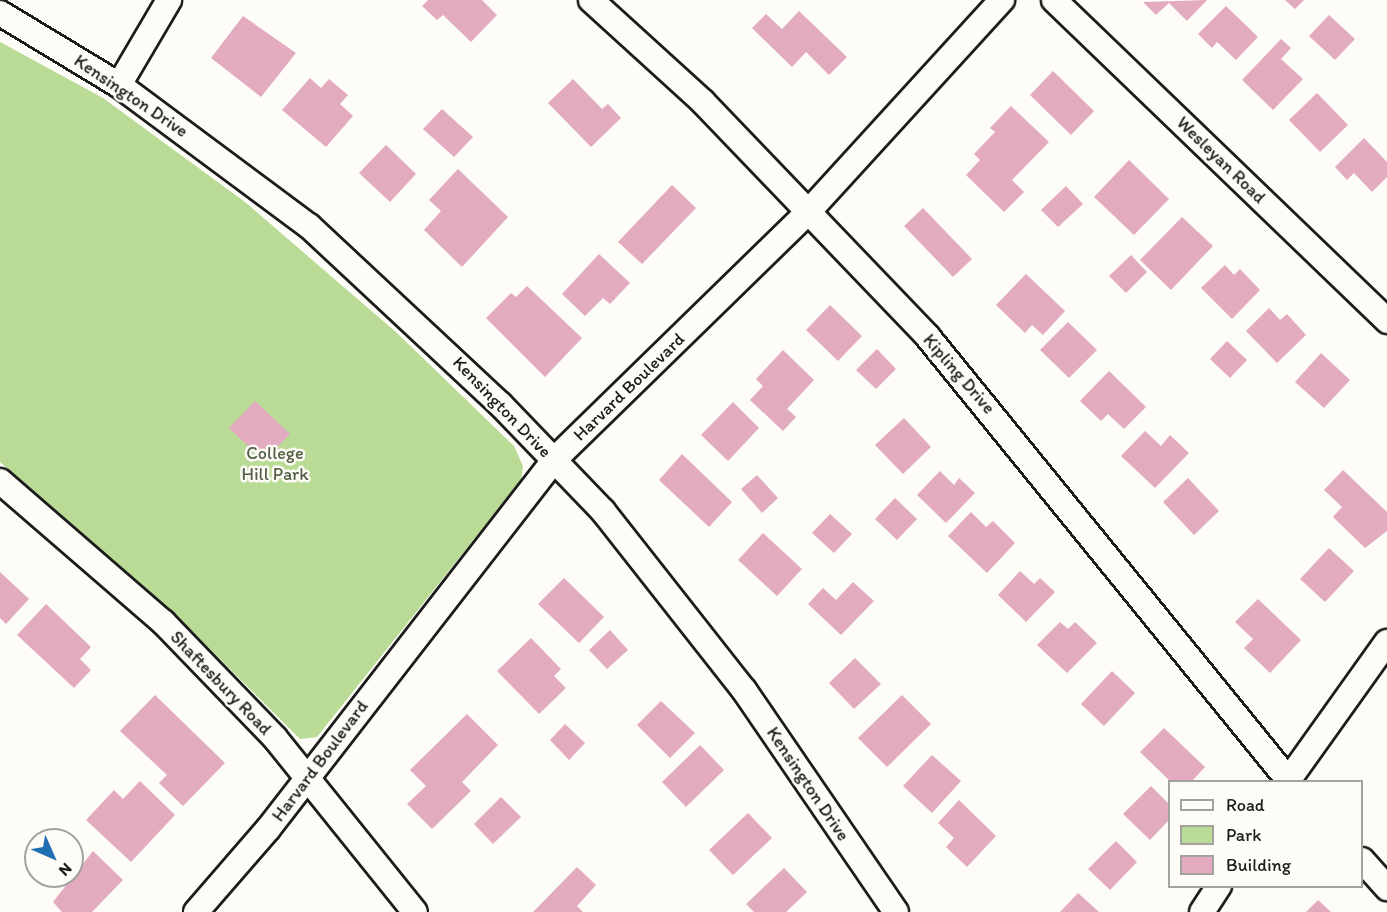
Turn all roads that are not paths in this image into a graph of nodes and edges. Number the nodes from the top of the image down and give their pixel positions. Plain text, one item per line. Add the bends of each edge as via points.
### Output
1 (169, 0) edge
2 (591, 0) edge
3 (1002, 0) edge
4 (1054, 0) edge
5 (0, 13) edge
6 (119, 85) junction
7 (810, 210) junction
8 (1387, 321) edge
9 (554, 460) junction
10 (0, 481) edge
11 (1387, 642) edge
12 (308, 778) junction
13 (1287, 780) edge
14 (1289, 780) edge
15 (1363, 861) edge
16 (1218, 888) edge
17 (1387, 888) edge
18 (196, 912) edge
19 (415, 912) edge
20 (896, 912) edge
21 (1202, 912) edge

1 - 6 street
2 - 7 street, Kipling Drive
3 - 7 street, Harvard Boulevard
4 - 8 street, Wesleyan Road
5 - 6 street, Kensington Drive
6 - 9 street, Kensington Drive via 309,226 392,298
7 - 9 street, Harvard Boulevard
7 - 13 street, Kipling Drive via 1020,444
9 - 12 street, Harvard Boulevard
9 - 20 street, Kensington Drive via 603,511 744,690
10 - 12 street, Shaftesbury Road via 163,622
11 - 14 street
12 - 18 street, Harvard Boulevard
12 - 19 street, Shaftesbury Road
15 - 17 street
16 - 21 street

